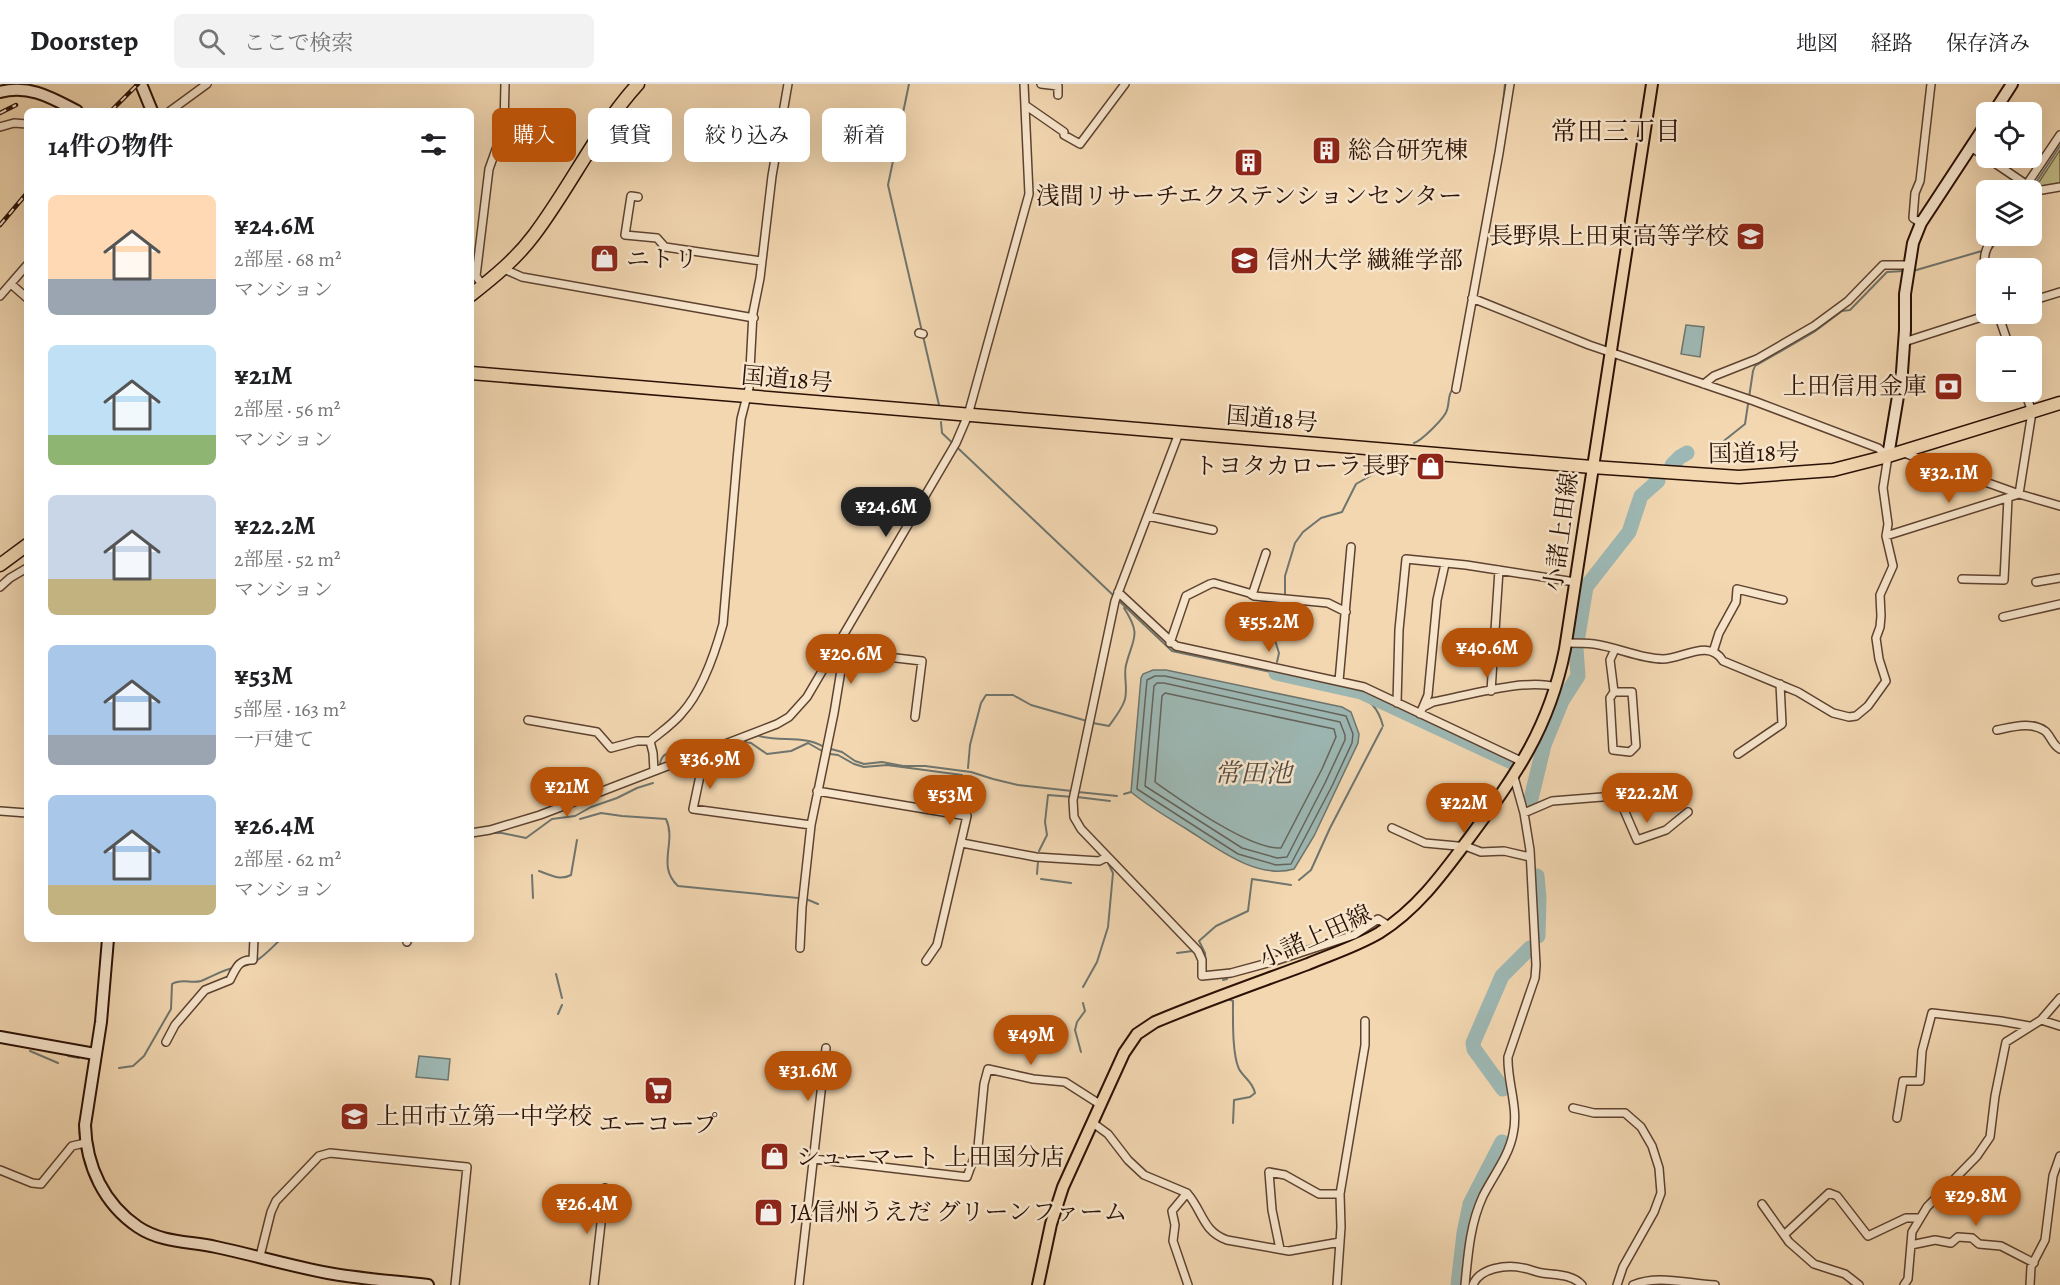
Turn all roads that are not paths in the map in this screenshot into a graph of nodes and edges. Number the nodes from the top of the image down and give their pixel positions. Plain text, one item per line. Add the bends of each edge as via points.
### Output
1 (141, 84) edge
2 (207, 84) edge
3 (505, 84) edge
4 (638, 84) edge
5 (788, 84) edge
6 (1024, 84) edge
7 (1041, 84) edge
8 (1125, 84) edge
9 (1510, 84) edge
10 (1652, 84) edge
11 (1931, 84) edge
12 (2012, 84) edge
13 (0, 92) edge
14 (1058, 95) dead end
15 (2000, 102) edge
16 (1025, 105) junction
17 (60, 108) edge
18 (151, 108) edge
19 (174, 108) edge
20 (24, 124) edge
21 (0, 127) edge
22 (2060, 135) edge
23 (1976, 139) edge
24 (1971, 147) junction
25 (2014, 180) edge
26 (2029, 180) edge
27 (2060, 187) edge
28 (2042, 190) edge
29 (638, 197) dead end
30 (1921, 223) junction
31 (761, 261) junction
32 (24, 269) edge
33 (504, 269) junction
34 (1908, 269) junction
35 (476, 279) edge
36 (11, 284) junction
37 (2060, 292) edge
38 (24, 295) edge
39 (0, 296) edge
40 (1472, 298) junction
41 (2042, 298) edge
42 (754, 318) junction
43 (1976, 319) edge
44 (1904, 342) junction
45 (1610, 351) junction
46 (474, 374) edge
47 (1704, 384) junction
48 (1456, 389) dead end
49 (747, 397) junction
50 (2028, 402) edge
51 (2060, 403) edge
52 (2032, 412) junction
53 (968, 415) junction
54 (1179, 433) junction
55 (1902, 452) junction
56 (1888, 456) junction
57 (1592, 467) junction
58 (2019, 494) junction
59 (2008, 498) junction
60 (2058, 504) edge
61 (1148, 516) junction
62 (1213, 530) dead end
63 (1886, 536) junction
64 (24, 546) edge
65 (1351, 547) dead end
66 (1266, 553) dead end
67 (1444, 564) junction
68 (0, 565) edge
69 (24, 569) edge
70 (1499, 570) junction
71 (2060, 578) edge
72 (1962, 579) dead end
73 (1575, 582) junction
74 (2036, 582) dead end
75 (0, 587) edge
76 (1252, 595) junction
77 (1117, 596) junction
78 (1783, 600) dead end
79 (2060, 604) edge
80 (1346, 612) junction
81 (2003, 617) dead end
82 (840, 641) junction
83 (1170, 643) junction
84 (1566, 643) junction
85 (1615, 649) junction
86 (844, 652) junction
87 (1713, 652) junction
88 (1339, 681) junction
89 (1780, 684) junction
90 (1556, 687) junction
91 (1491, 691) junction
92 (1614, 692) junction
93 (1397, 703) junction
94 (1425, 706) junction
95 (1420, 714) junction
96 (915, 717) dead end
97 (528, 720) dead end
98 (1997, 730) dead end
99 (650, 741) junction
100 (2060, 749) edge
101 (705, 752) junction
102 (1738, 754) dead end
103 (1523, 762) junction
104 (654, 771) junction
105 (1514, 777) junction
106 (1664, 782) dead end
107 (817, 791) junction
108 (1618, 796) junction
109 (0, 811) edge
110 (1688, 812) dead end
111 (24, 813) edge
112 (1524, 813) junction
113 (811, 825) junction
114 (1392, 828) dead end
115 (474, 833) edge
116 (962, 843) junction
117 (1463, 847) junction
118 (1107, 857) junction
119 (1530, 857) junction
120 (1389, 926) junction
121 (108, 942) edge
122 (254, 942) edge
123 (800, 948) dead end
124 (926, 961) dead end
125 (2060, 998) edge
126 (2041, 1020) junction
127 (1365, 1021) dead end
128 (2030, 1026) junction
129 (2060, 1026) edge
130 (0, 1037) edge
131 (166, 1042) dead end
132 (826, 1048) dead end
133 (95, 1054) junction
134 (1101, 1105) junction
135 (1574, 1108) dead end
136 (1898, 1118) dead end
137 (1092, 1123) junction
138 (85, 1143) junction
139 (2060, 1156) edge
140 (814, 1158) junction
141 (0, 1170) edge
142 (605, 1188) dead end
143 (1186, 1193) junction
144 (1340, 1194) junction
145 (1762, 1204) dead end
146 (1920, 1218) junction
147 (1784, 1235) junction
148 (1340, 1242) junction
149 (1911, 1245) junction
150 (1280, 1249) junction
151 (260, 1256) junction
152 (2034, 1263) junction
153 (428, 1285) edge
154 (455, 1285) edge
155 (594, 1285) edge
156 (799, 1285) edge
157 (1038, 1285) edge
158 (1188, 1285) edge
159 (1337, 1285) edge
160 (1465, 1285) edge
161 (1473, 1285) edge
162 (1582, 1285) edge
163 (1617, 1285) edge
164 (1633, 1285) edge
165 (1715, 1285) edge
166 (1859, 1285) edge
167 (1904, 1285) edge
168 (2030, 1285) edge

1 - 18 street
2 - 19 street
3 - 35 street via 504,127 489,169
4 - 33 highway via 614,113 540,227
5 - 31 street
6 - 16 street
7 - 14 street via 1058,86
8 - 16 street via 1080,144
9 - 40 street
10 - 45 main road, 小諸上田線
11 - 30 street via 1920,181 1915,193 1914,218
12 - 15 street
13 - 17 street via 34,91
16 - 53 street via 1029,194
20 - 21 street
22 - 26 street
23 - 24 street
24 - 25 street
24 - 30 street
27 - 28 street
29 - 31 street via 631,196 625,236 657,238 665,247
30 - 34 street via 1912,243
31 - 42 street
32 - 36 street
33 - 35 highway
33 - 42 street via 522,277
34 - 44 street
34 - 47 street via 1883,265 1848,301 1814,326
36 - 38 street
36 - 39 street
37 - 41 street
40 - 45 street
40 - 48 street
42 - 49 street
43 - 44 street
44 - 56 street
45 - 47 street
45 - 57 main road, 小諸上田線
46 - 49 highway, 国道18号
47 - 56 street via 1878,448
49 - 53 highway, 国道18号
49 - 99 street via 741,419 723,624 702,683 683,713
50 - 52 street
51 - 52 highway, 国道18号
52 - 55 highway, 国道18号
52 - 58 street
53 - 54 highway, 国道18号
53 - 82 street via 955,445
54 - 57 highway, 国道18号
54 - 61 street
55 - 56 highway, 国道18号
55 - 58 street
56 - 57 highway, 国道18号 via 1833,470 1739,477
56 - 63 street via 1883,488
57 - 73 main road, 小諸上田線
58 - 59 street
58 - 60 street
59 - 63 street
59 - 72 street via 2004,579
61 - 62 street
61 - 77 street
63 - 89 street via 1893,566 1880,595 1876,638 1886,681 1868,706 1849,717 1833,713
64 - 68 highway
65 - 80 street
66 - 76 street
67 - 70 street
67 - 93 street via 1405,560 1398,630
67 - 94 street
69 - 75 street
70 - 73 street
70 - 91 street
71 - 74 street
73 - 84 main road, 小諸上田線
76 - 80 street via 1328,603
76 - 83 street via 1214,583 1187,595
77 - 83 street
77 - 118 street via 1073,800 1078,824
78 - 87 street via 1737,589 1736,603
79 - 81 street
80 - 88 street
82 - 86 street
82 - 101 street via 807,697 789,717
83 - 88 street
84 - 85 street
84 - 90 main road, 小諸上田線
85 - 87 street via 1664,659 1702,650
85 - 92 street via 1610,660
86 - 96 street via 922,661
86 - 107 street
87 - 89 street via 1724,661
88 - 93 street via 1364,687
89 - 102 street via 1782,724
90 - 91 street via 1540,684
90 - 103 main road, 小諸上田線
91 - 94 street
92 - 92 street via 1610,698 1613,750 1630,752 1636,746 1632,692
93 - 95 street
94 - 95 street
95 - 103 street
97 - 99 street via 597,732 611,748
98 - 100 street via 2033,726 2046,732
99 - 104 street
101 - 104 street
101 - 113 street via 693,809
103 - 105 main road, 小諸上田線
104 - 115 street via 540,815
105 - 112 street
105 - 117 main road, 小諸上田線
106 - 108 street via 1640,794
107 - 113 street
107 - 116 street via 967,816
108 - 110 street via 1637,840 1666,830
108 - 112 street via 1552,801
109 - 111 street
112 - 119 street
113 - 123 street
114 - 117 street via 1425,843
116 - 118 street via 1036,857 1099,861
116 - 124 street via 937,945
117 - 119 street
117 - 120 main road, 小諸上田線 via 1412,908
118 - 120 street via 1198,951 1202,976 1231,974 1275,961 1353,935 1378,919
119 - 160 street via 1536,965 1532,990 1508,1057 1514,1132 1473,1223
120 - 134 main road, 小諸上田線 via 1352,946 1148,1026 1129,1044
121 - 133 street
122 - 131 street via 253,960 245,959 230,980 205,990
125 - 126 street
126 - 128 street
126 - 129 street
127 - 144 street via 1365,1045
128 - 136 street via 1932,1013 1922,1051 1920,1081 1903,1081
128 - 146 street via 2006,1042 1990,1137
130 - 133 street
132 - 140 street
133 - 138 street
134 - 137 main road, 小諸上田線
134 - 140 street via 1065,1082 988,1069 978,1147 967,1177
135 - 163 street via 1594,1113 1625,1113 1641,1127 1659,1168 1661,1192 1654,1212
137 - 143 street via 1108,1134 1144,1175
137 - 157 main road, 小諸上田線 via 1057,1204
138 - 141 street via 72,1146 41,1184
138 - 151 street via 102,1189 138,1227 172,1241
139 - 152 street via 2053,1176 2045,1239
140 - 156 street
142 - 155 street
143 - 150 street via 1218,1237
143 - 158 street via 1172,1211 1173,1241
144 - 148 street
144 - 150 street via 1319,1194 1285,1175 1269,1172
145 - 147 street
146 - 147 street via 1906,1218 1868,1236 1837,1196 1829,1193
146 - 149 street via 1912,1232
147 - 166 street via 1814,1264 1845,1274
148 - 150 street via 1289,1251
148 - 159 street
149 - 152 street via 1972,1238 1980,1244 2001,1246
149 - 167 street
151 - 153 street via 327,1273
151 - 154 street via 276,1201 319,1156 330,1153 468,1167
152 - 168 street
161 - 162 street via 1481,1274 1510,1267 1565,1276
164 - 165 street via 1654,1280

